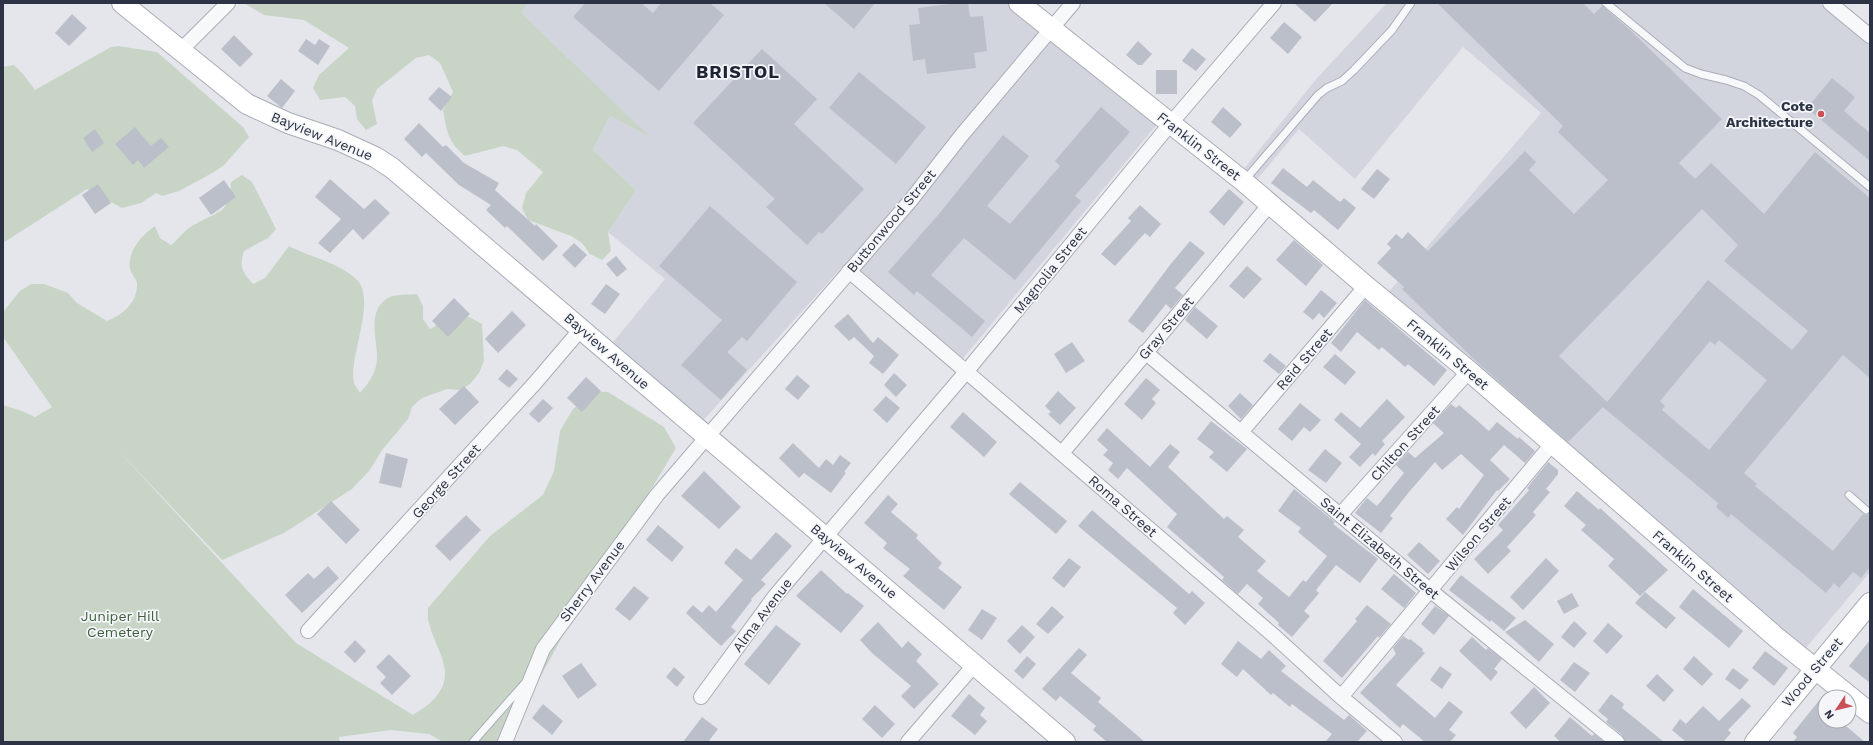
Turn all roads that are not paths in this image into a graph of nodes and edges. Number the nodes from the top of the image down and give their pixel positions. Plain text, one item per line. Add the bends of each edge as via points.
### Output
1 (122, 3) edge
2 (228, 3) edge
3 (1019, 3) edge
4 (1073, 3) edge
5 (1274, 3) edge
6 (1411, 3) edge
7 (1606, 3) edge
8 (1830, 3) edge
9 (1051, 29) junction
10 (1870, 36) edge
11 (181, 50) junction
12 (1171, 123) junction
13 (1244, 181) junction
14 (1870, 187) edge
15 (1270, 204) junction
16 (849, 272) junction
17 (1366, 286) junction
18 (581, 328) junction
19 (1145, 352) junction
20 (1470, 371) junction
21 (966, 372) junction
22 (1242, 431) junction
23 (706, 437) junction
24 (1552, 444) junction
25 (1062, 453) junction
26 (1849, 495) dead end
27 (1866, 510) dead end
28 (1340, 515) junction
29 (825, 536) junction
30 (1431, 591) junction
31 (1870, 603) edge
32 (308, 632) dead end
33 (975, 664) junction
34 (1815, 668) junction
35 (532, 675) junction
36 (701, 697) dead end
37 (1341, 697) junction
38 (1870, 713) edge
39 (509, 741) edge
40 (473, 742) edge
41 (908, 742) edge
42 (1065, 742) edge
43 (1395, 742) edge
44 (1617, 742) edge
45 (1754, 742) edge

1 - 11 main road, Bayview Avenue
2 - 11 street
3 - 9 main road, Franklin Street
4 - 9 street, Buttonwood Street
5 - 12 street, Magnolia Street
6 - 13 lane via 1392,30 1342,81 1318,95
7 - 14 lane via 1685,68 1744,86 1759,95
8 - 10 street
9 - 12 main road, Franklin Street
9 - 16 street, Buttonwood Street
11 - 18 main road, Bayview Avenue via 247,104 288,123 344,143 392,168
12 - 13 main road, Franklin Street
12 - 21 street, Magnolia Street
13 - 15 main road, Franklin Street
15 - 17 main road, Franklin Street
15 - 19 street, Gray Street
16 - 21 street, Roma Street
16 - 23 street, Buttonwood Street
17 - 20 main road, Franklin Street
17 - 22 street, Reid Street
18 - 23 main road, Bayview Avenue
18 - 32 street, George Street via 530,389
19 - 22 street, Saint Elizabeth Street
19 - 25 street, Gray Street via 1105,404
20 - 24 main road, Franklin Street
20 - 28 street, Chilton Street
21 - 25 street, Roma Street
21 - 29 street, Magnolia Street
22 - 28 street, Saint Elizabeth Street
23 - 29 main road, Bayview Avenue
23 - 35 street, Sherry Avenue via 657,495 559,626 543,649
24 - 30 street, Wilson Street
24 - 34 main road, Franklin Street via 1776,638
25 - 37 street, Roma Street
26 - 27 lane
28 - 30 street, Saint Elizabeth Street
29 - 33 main road, Bayview Avenue
29 - 36 street, Alma Avenue via 775,596
30 - 37 street, Wilson Street
30 - 44 street, Saint Elizabeth Street
31 - 34 main road, Wood Street
33 - 41 street
33 - 42 main road, Bayview Avenue
34 - 38 main road, Franklin Street
34 - 45 main road, Wood Street
35 - 39 street, Sherry Avenue
35 - 40 lane
37 - 43 street, Roma Street

